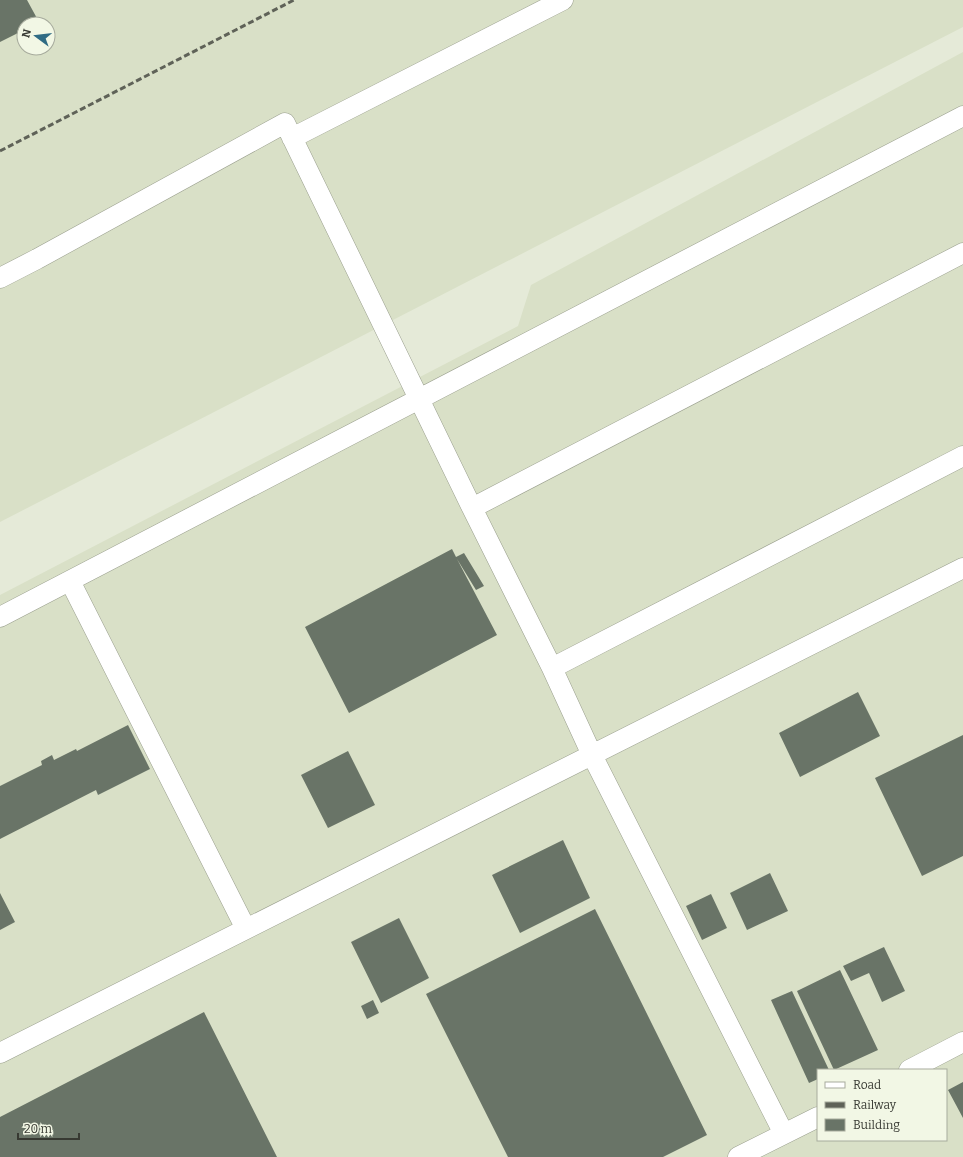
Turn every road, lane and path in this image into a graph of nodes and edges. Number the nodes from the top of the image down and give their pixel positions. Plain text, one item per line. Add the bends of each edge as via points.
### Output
1 (563, 0) edge
2 (963, 116) edge
3 (292, 138) junction
4 (963, 253) edge
5 (0, 278) edge
6 (419, 399) junction
7 (963, 456) edge
8 (472, 508) junction
9 (963, 568) edge
10 (70, 580) junction
11 (0, 617) edge
12 (552, 668) junction
13 (592, 755) junction
14 (246, 929) junction
15 (963, 1042) edge
16 (0, 1053) edge
17 (911, 1069) edge
18 (817, 1117) edge
19 (784, 1134) junction
20 (738, 1157) edge

1 - 3 lane
2 - 6 lane
3 - 5 lane via 285,123
3 - 6 lane
4 - 8 lane
6 - 8 lane
6 - 10 lane
7 - 12 lane
8 - 12 lane
9 - 13 lane
10 - 11 lane
10 - 14 lane
12 - 13 lane
13 - 14 lane
13 - 19 lane
14 - 16 lane
15 - 17 lane
18 - 19 lane
19 - 20 lane

